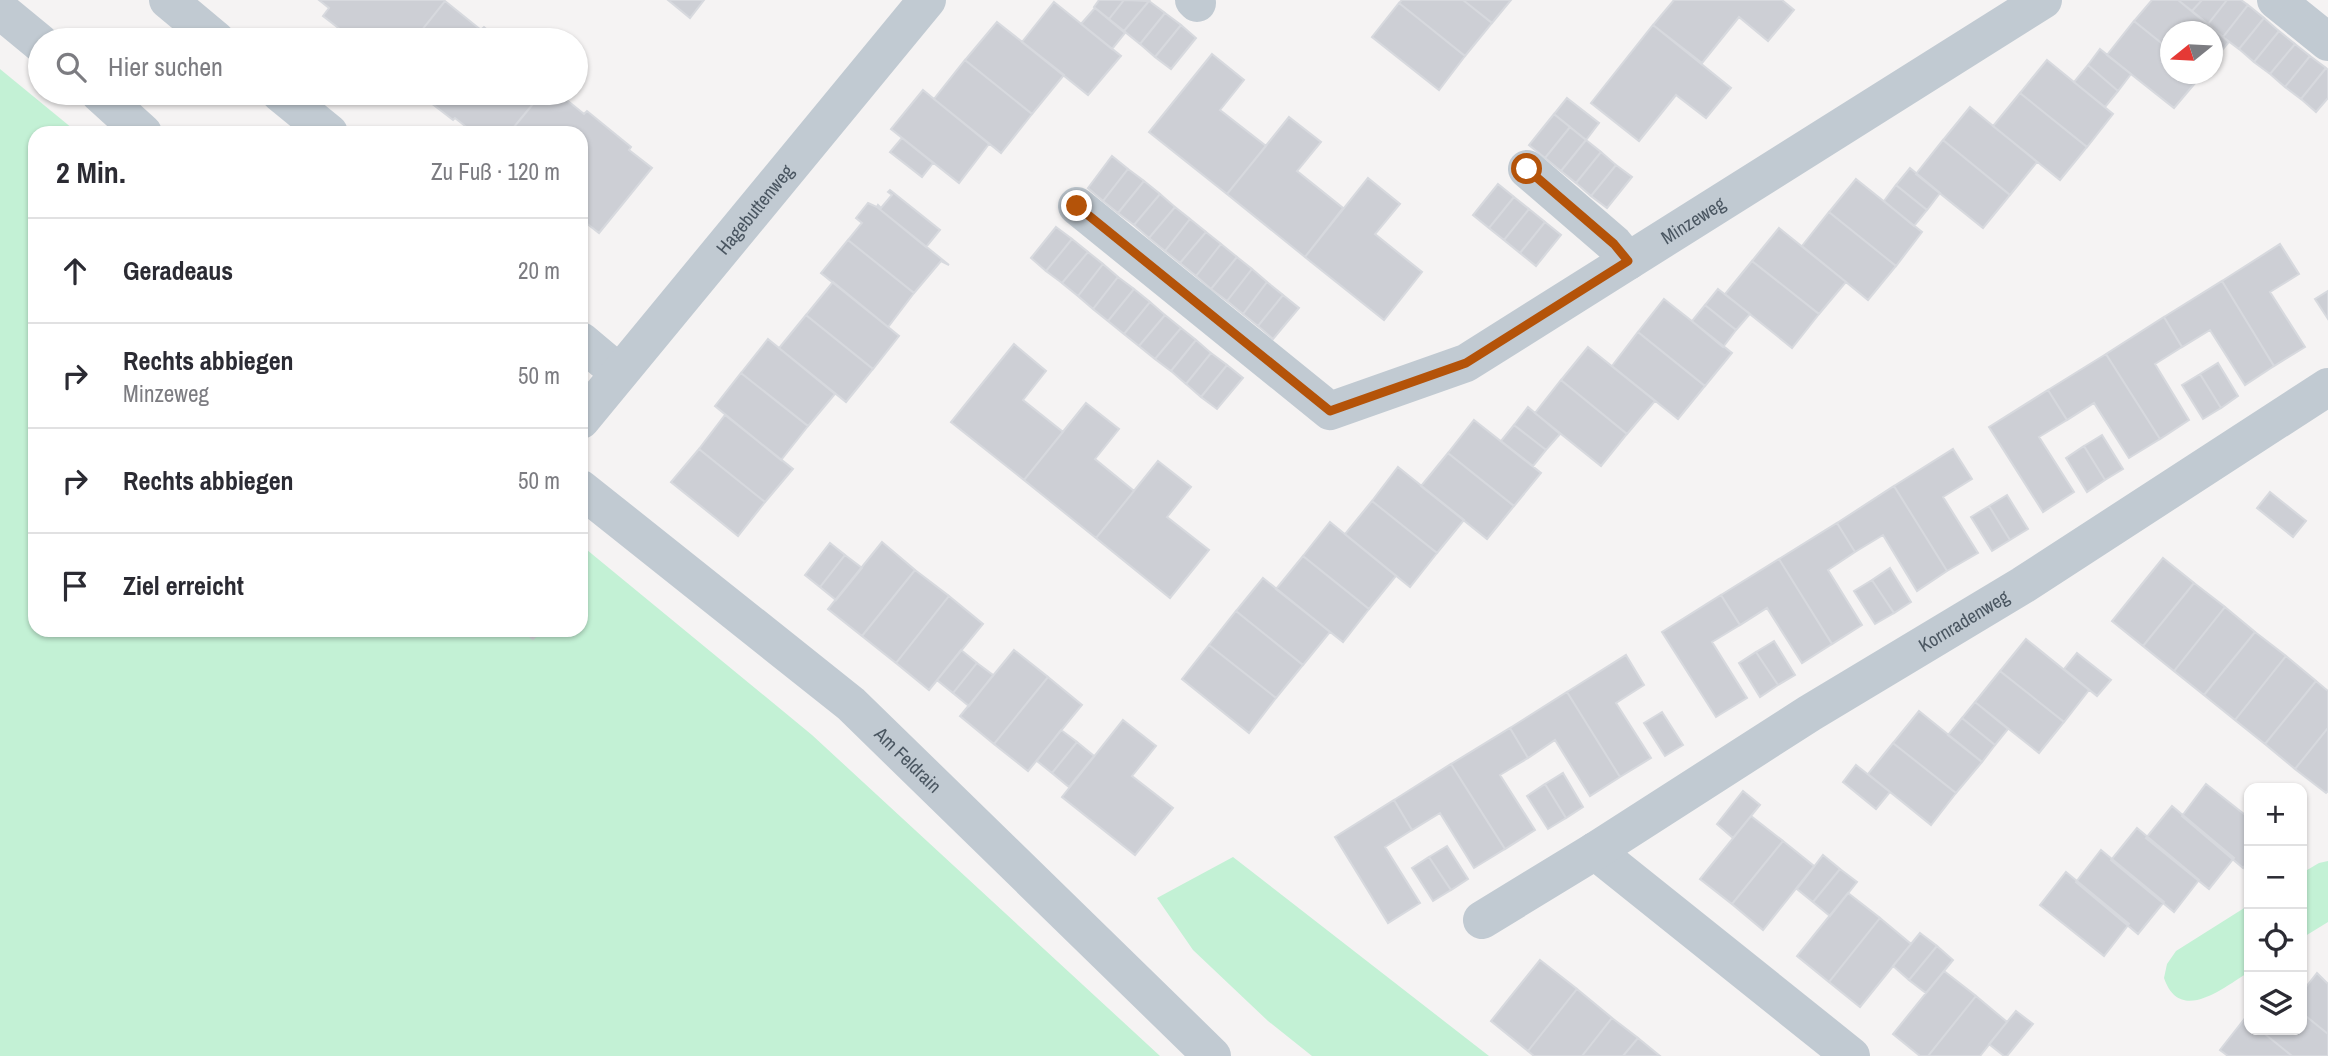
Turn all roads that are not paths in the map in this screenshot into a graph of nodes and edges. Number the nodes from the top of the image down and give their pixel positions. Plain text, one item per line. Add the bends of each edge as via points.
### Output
1 (168, 0) edge
2 (927, 0) edge
3 (2043, 0) edge
4 (2276, 0) edge
5 (0, 10) edge
6 (202, 28) edge
7 (28, 33) edge
8 (2328, 42) edge
9 (112, 105) edge
10 (295, 105) edge
11 (135, 126) edge
12 (320, 126) edge
13 (1527, 169) dead end
14 (1077, 206) dead end
15 (1628, 261) junction
16 (588, 347) edge
17 (619, 373) junction
18 (2328, 387) edge
19 (588, 411) edge
20 (588, 495) edge
21 (1595, 851) junction
22 (1482, 920) dead end
23 (1212, 1056) edge
24 (1851, 1056) edge

1 - 6 street
2 - 17 street, Hagebuttenweg
3 - 15 street, Minzeweg
4 - 8 street
5 - 7 street
9 - 11 street
10 - 12 street
13 - 15 street
14 - 15 street, Minzeweg via 1330,411 1466,363
16 - 17 street
17 - 19 street, Hagebuttenweg
18 - 21 street, Kornradenweg via 2023,585 1810,713
20 - 23 street, Am Feldrain via 851,704
21 - 22 street, Kornradenweg
21 - 24 street

